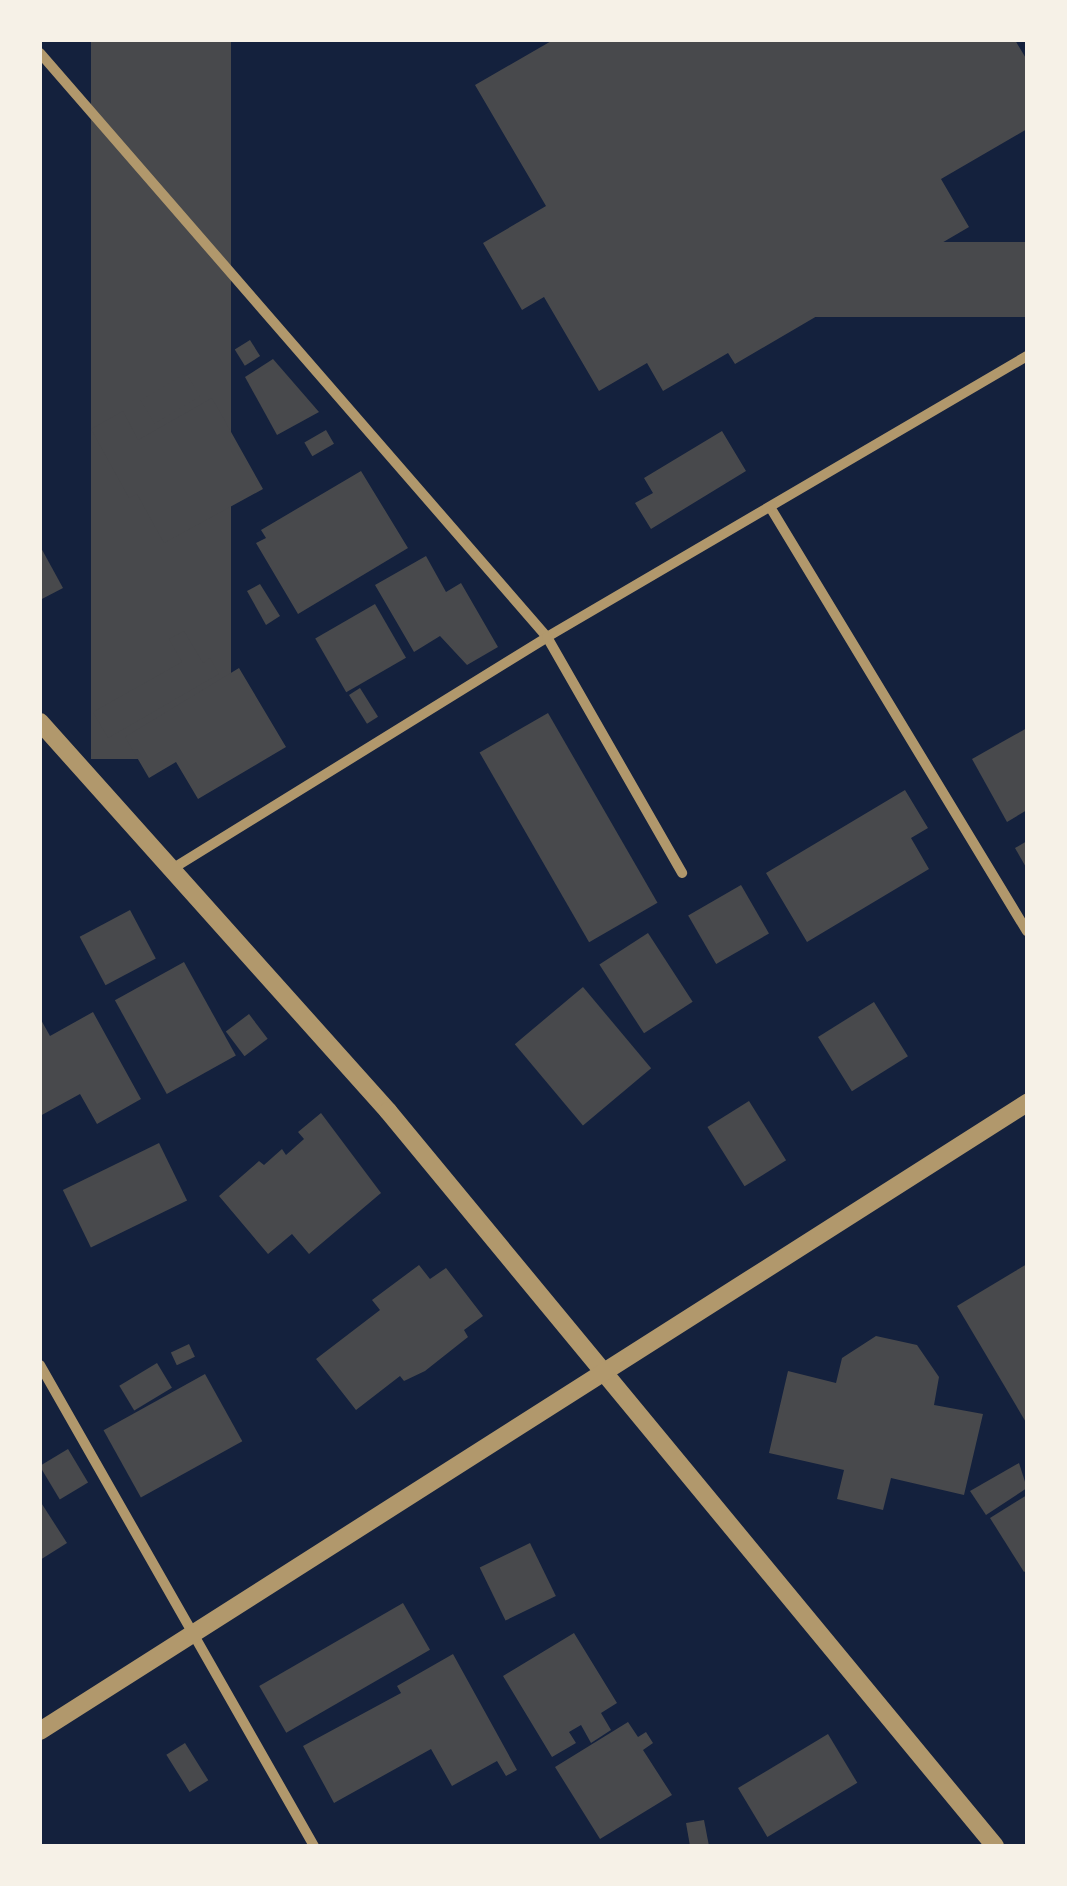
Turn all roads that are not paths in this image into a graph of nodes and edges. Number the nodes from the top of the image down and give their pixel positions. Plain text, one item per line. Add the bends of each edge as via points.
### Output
1 (40, 53) edge
2 (1027, 356) edge
3 (770, 506) junction
4 (548, 637) junction
5 (40, 722) edge
6 (172, 869) junction
7 (682, 873) dead end
8 (1027, 931) edge
9 (1027, 1102) edge
10 (40, 1365) edge
11 (603, 1372) junction
12 (194, 1634) junction
13 (40, 1731) edge
14 (314, 1846) edge
15 (994, 1846) edge

1 - 4 street
2 - 3 street
3 - 4 street
3 - 8 street
4 - 6 street
4 - 7 street
5 - 6 street
6 - 11 street via 388,1111
9 - 11 street
10 - 12 street
11 - 12 street
11 - 15 street
12 - 13 street
12 - 14 street

